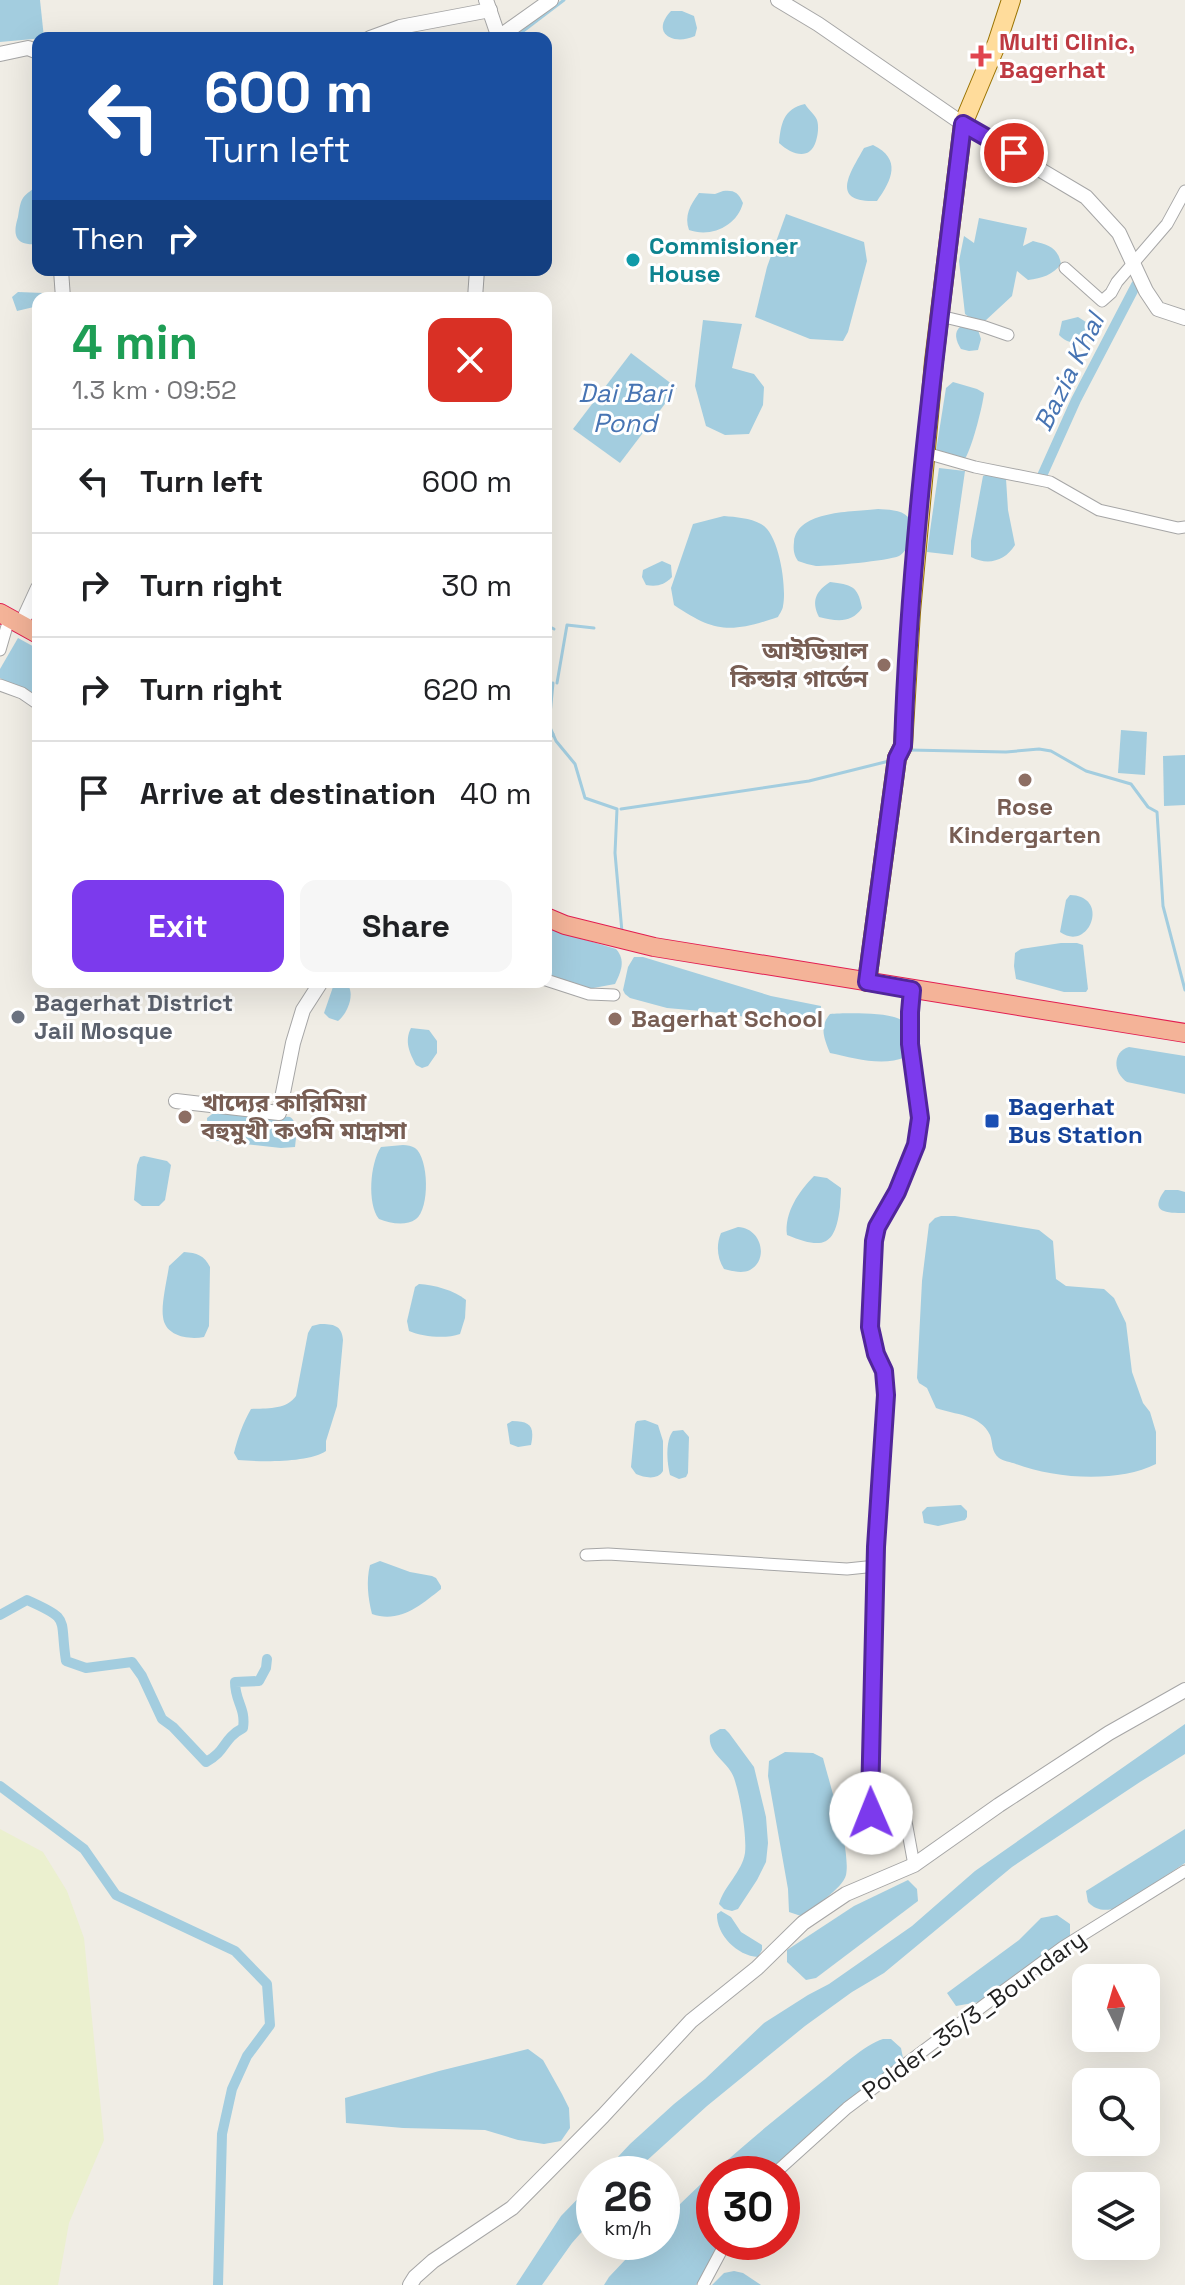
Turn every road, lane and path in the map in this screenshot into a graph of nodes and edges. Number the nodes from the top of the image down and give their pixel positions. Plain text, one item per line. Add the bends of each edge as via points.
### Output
1 (551, 0) edge
2 (778, 0) edge
3 (1011, 0) edge
4 (488, 5) edge
5 (386, 32) edge
6 (497, 32) edge
7 (506, 32) edge
8 (32, 50) edge
9 (0, 54) edge
10 (963, 124) junction
11 (1185, 191) edge
12 (1065, 268) dead end
13 (1135, 268) junction
14 (940, 316) junction
15 (1185, 318) edge
16 (1008, 335) dead end
17 (926, 453) junction
18 (1185, 527) edge
19 (32, 595) edge
20 (10, 619) edge
21 (32, 631) edge
22 (0, 650) edge
23 (0, 685) edge
24 (32, 700) edge
25 (552, 920) edge
26 (552, 982) edge
27 (867, 982) junction
28 (317, 988) edge
29 (912, 990) junction
30 (614, 995) dead end
31 (1185, 1033) edge
32 (176, 1101) dead end
33 (586, 1555) dead end
34 (876, 1566) junction
35 (1185, 1690) edge
36 (914, 1865) junction
37 (1185, 1871) edge
38 (794, 2156) edge
39 (716, 2260) edge
40 (410, 2285) edge
41 (703, 2285) edge

1 - 7 street
2 - 10 street
3 - 10 main road
4 - 5 street
4 - 6 street
8 - 9 street
10 - 13 street via 1086,197 1119,233
10 - 14 main road
11 - 13 street
12 - 13 street via 1102,301
13 - 15 street via 1158,309
14 - 16 street
14 - 17 main road
17 - 18 street via 1050,482 1099,510
17 - 27 main road via 903,746 897,758
19 - 20 street
20 - 21 highway
20 - 22 street
23 - 24 street
25 - 27 highway via 654,947
26 - 30 street via 589,994
27 - 29 highway
28 - 32 street via 303,1010 279,1113
29 - 31 highway
29 - 34 street via 910,1044 920,1118 916,1145 874,1241 870,1327 886,1395
33 - 34 street via 847,1569
34 - 36 street via 870,1808 871,1813 903,1814
35 - 36 street via 1096,1741
36 - 40 street via 846,1894 803,1923 691,2021 512,2208 433,2261
37 - 38 street, Polder_35/3_Boundary via 1063,1947 847,2108
39 - 41 street

